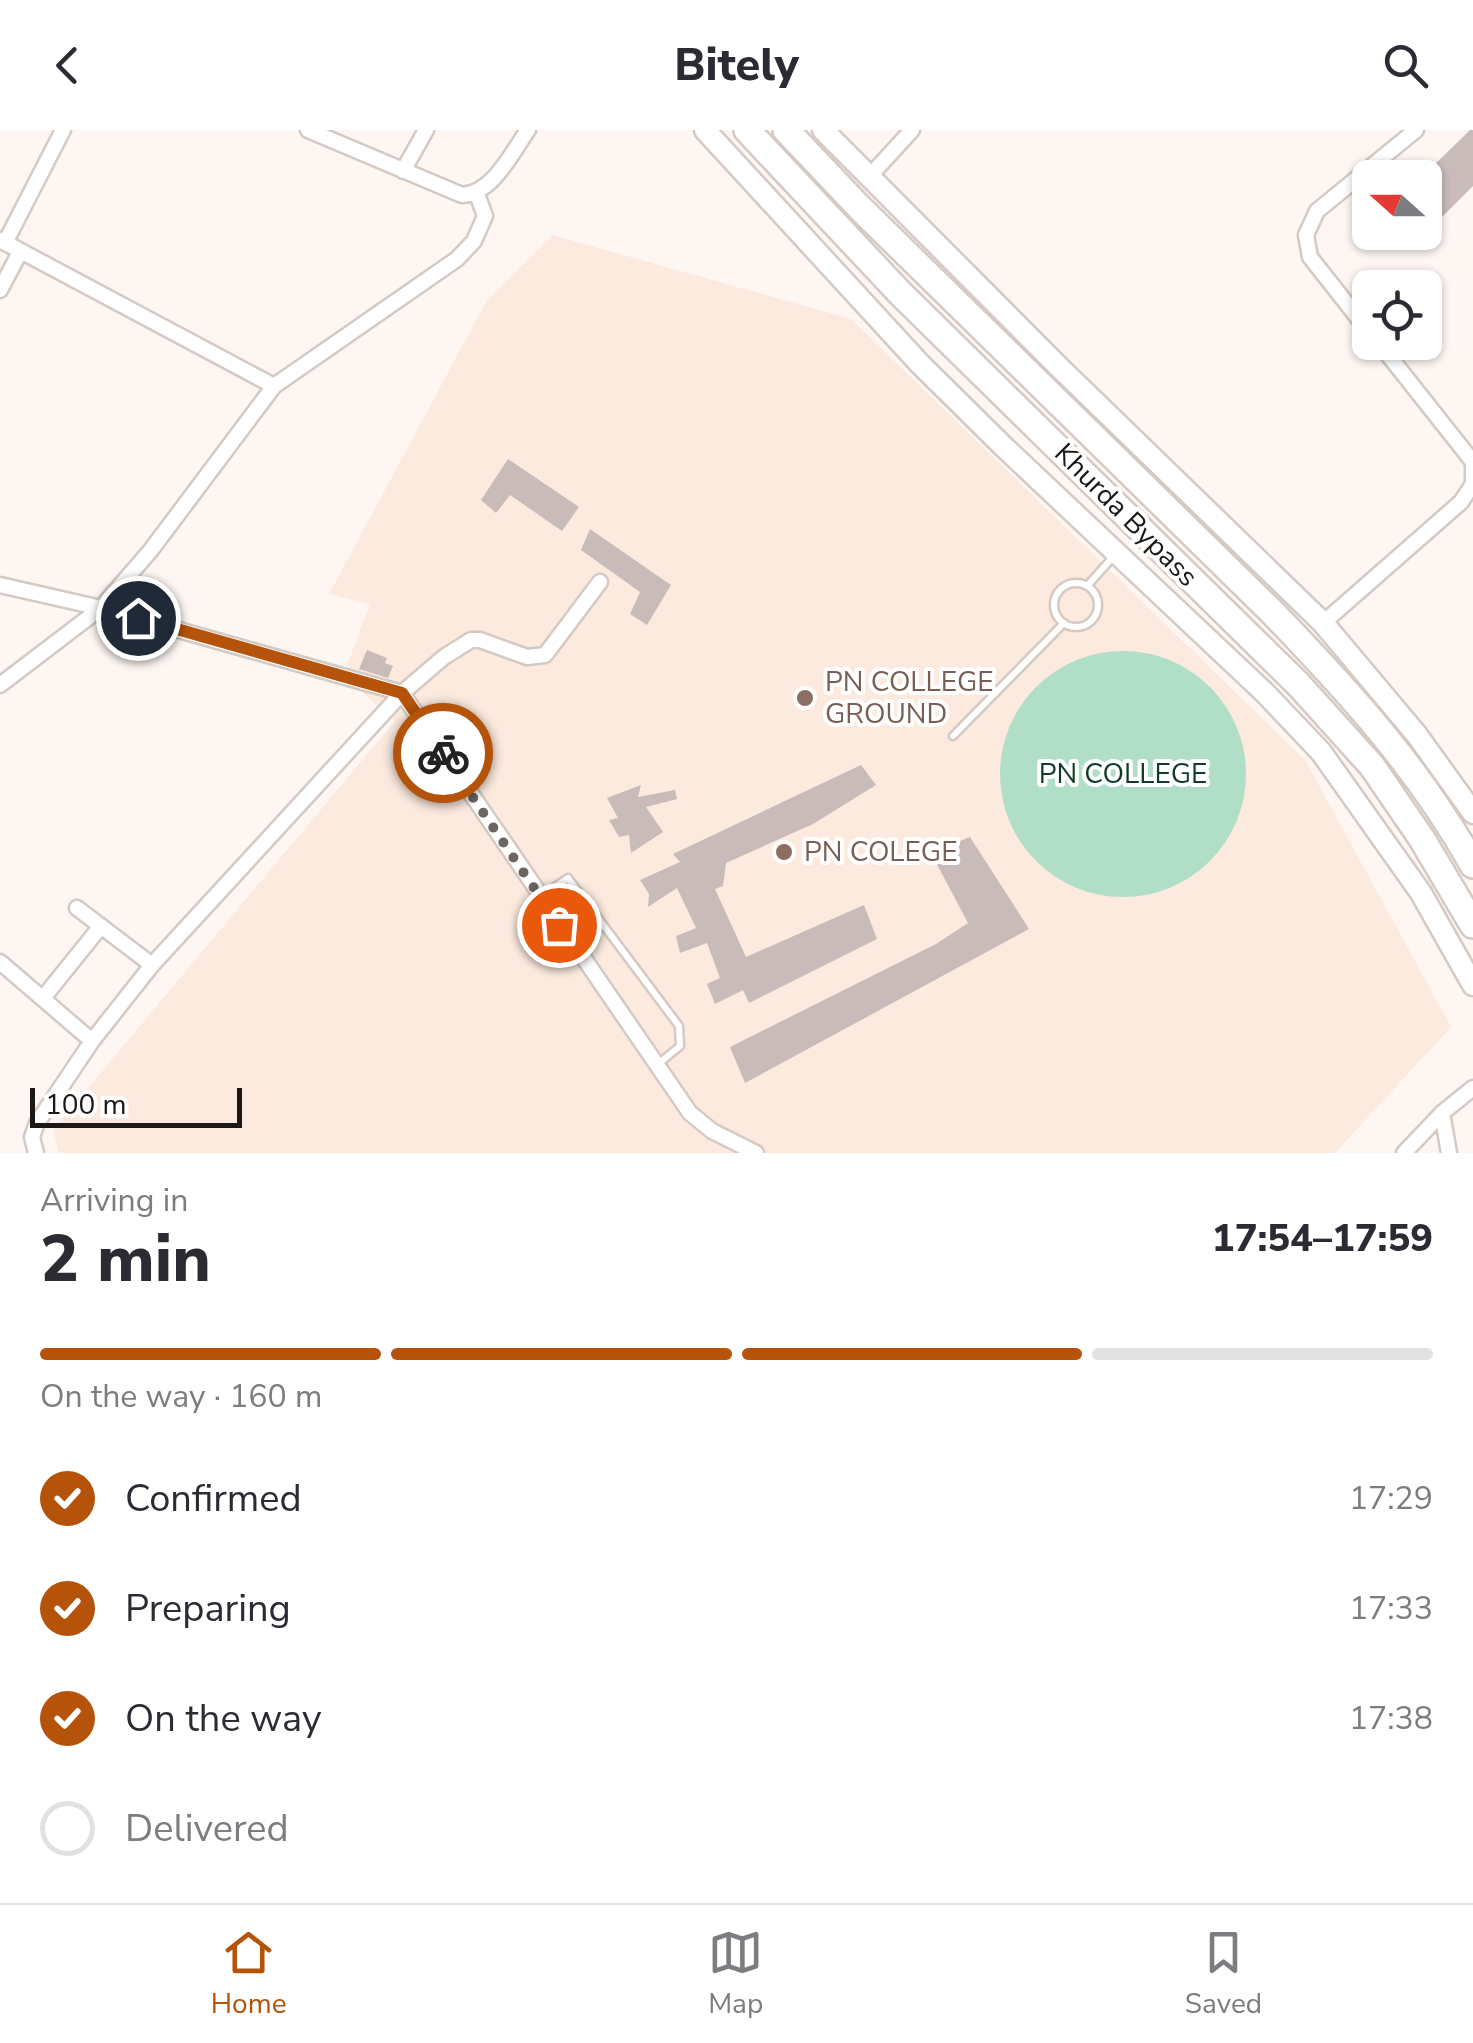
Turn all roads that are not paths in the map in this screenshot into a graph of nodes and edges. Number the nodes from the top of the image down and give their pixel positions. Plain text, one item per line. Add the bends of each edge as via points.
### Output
1 (64, 130) edge
2 (308, 130) edge
3 (426, 130) edge
4 (528, 130) edge
5 (705, 130) edge
6 (747, 130) edge
7 (786, 130) edge
8 (822, 130) edge
9 (912, 130) edge
10 (1416, 130) edge
11 (403, 171) junction
12 (869, 178) junction
13 (477, 194) junction
14 (2, 241) edge
15 (20, 252) junction
16 (0, 290) edge
17 (1352, 310) edge
18 (1392, 360) edge
19 (274, 386) junction
20 (1117, 553) junction
21 (600, 582) dead end
22 (0, 584) edge
23 (1087, 586) junction
24 (101, 608) junction
25 (1064, 623) junction
26 (1323, 623) junction
27 (0, 685) edge
28 (402, 693) junction
29 (953, 736) dead end
30 (1473, 813) edge
31 (1473, 865) edge
32 (540, 897) junction
33 (77, 908) dead end
34 (1473, 925) edge
35 (101, 926) junction
36 (0, 962) edge
37 (152, 965) junction
38 (1473, 986) edge
39 (43, 998) junction
40 (92, 1040) junction
41 (657, 1065) junction
42 (1473, 1088) edge
43 (1442, 1113) junction
44 (36, 1153) edge
45 (756, 1153) edge
46 (1404, 1153) edge
47 (1449, 1153) edge

1 - 14 street
2 - 11 street
3 - 11 street
4 - 13 street
5 - 20 main road via 920,364
6 - 34 highway, Khurda Bypass via 900,293 1299,685 1372,766
7 - 31 highway, Khurda Bypass via 1323,666 1396,746
8 - 12 main road
9 - 12 street
10 - 17 street via 1317,211 1306,235 1310,257
11 - 13 street via 462,195
12 - 26 main road
13 - 19 street via 482,227 456,259
14 - 15 street
15 - 16 street
15 - 19 street
18 - 26 street via 1472,462 1472,484 1461,502
19 - 24 street
20 - 23 lane
20 - 38 main road via 1322,752 1421,893
21 - 28 street via 545,655 471,640
22 - 24 street
23 - 25 lane via 1060,591 1054,605
23 - 25 lane via 1097,597 1094,618 1084,626
24 - 27 street
24 - 28 street
25 - 29 lane
26 - 30 main road via 1418,735
28 - 32 street
28 - 37 street
32 - 41 street
32 - 41 lane via 568,878 679,1026 680,1046
33 - 35 street
35 - 37 street
35 - 39 street
36 - 39 street
37 - 40 street
39 - 40 street
40 - 44 street via 38,1122
41 - 45 street via 690,1113
42 - 43 street
43 - 46 street
43 - 47 street

